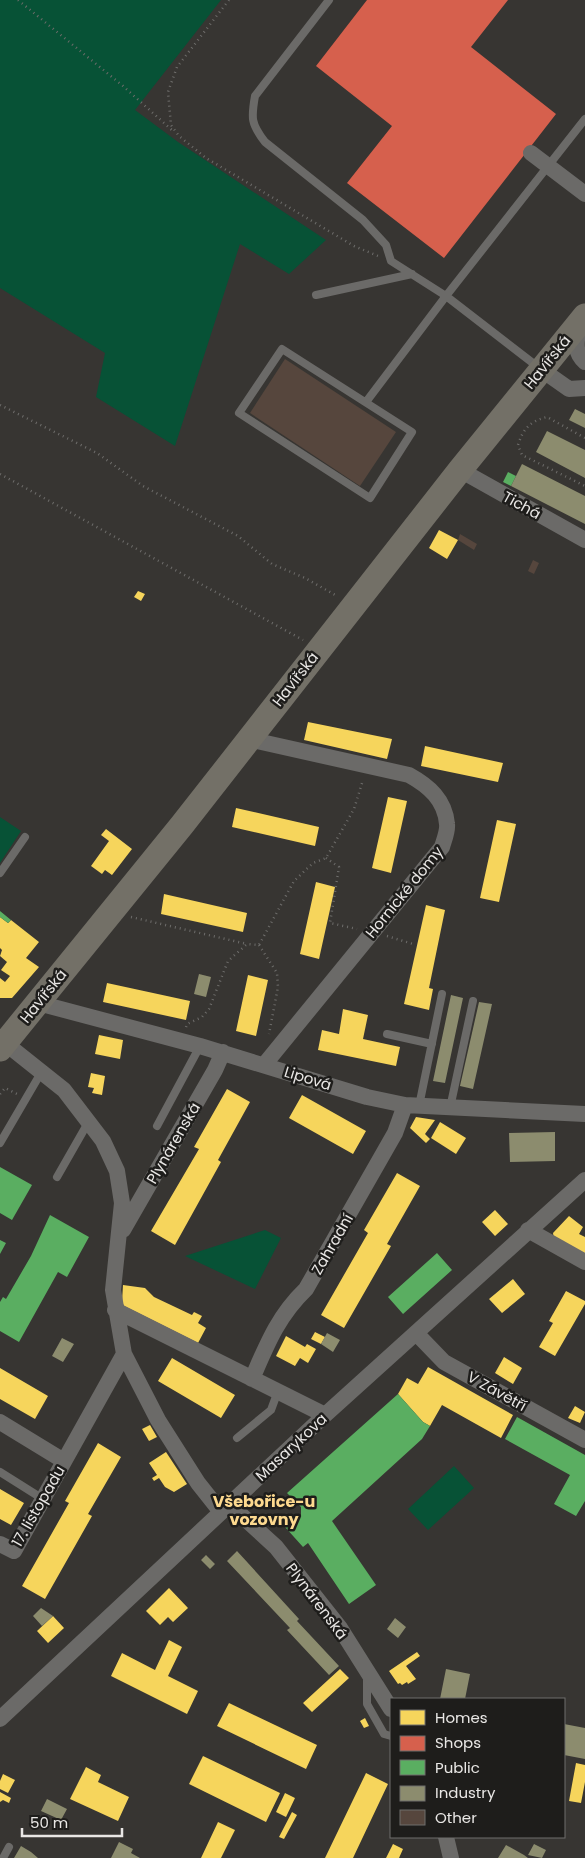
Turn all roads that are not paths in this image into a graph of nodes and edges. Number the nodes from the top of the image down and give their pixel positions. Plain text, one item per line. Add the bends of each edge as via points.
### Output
1 (329, 0) edge
2 (585, 119) edge
3 (531, 153) dead end
4 (548, 166) junction
5 (585, 194) edge
6 (412, 274) junction
7 (316, 295) dead end
8 (446, 296) junction
9 (583, 319) edge
10 (585, 362) edge
11 (542, 370) junction
12 (585, 388) edge
13 (366, 402) junction
14 (460, 470) junction
15 (585, 540) edge
16 (248, 739) junction
17 (25, 837) dead end
18 (0, 873) edge
19 (442, 994) dead end
20 (473, 1001) dead end
21 (38, 1003) junction
22 (387, 1034) dead end
23 (432, 1044) junction
24 (3, 1046) edge
25 (200, 1046) junction
26 (223, 1052) junction
27 (264, 1065) junction
28 (42, 1072) junction
29 (412, 1106) junction
30 (450, 1108) junction
31 (585, 1114) edge
32 (89, 1121) junction
33 (157, 1126) dead end
34 (0, 1143) edge
35 (57, 1177) dead end
36 (585, 1180) edge
37 (528, 1230) junction
38 (120, 1234) junction
39 (585, 1262) edge
40 (115, 1310) junction
41 (416, 1333) junction
42 (124, 1354) junction
43 (252, 1379) junction
44 (278, 1391) junction
45 (325, 1415) junction
46 (0, 1422) edge
47 (237, 1438) dead end
48 (585, 1440) edge
49 (64, 1461) junction
50 (0, 1472) edge
51 (43, 1499) junction
52 (225, 1508) junction
53 (0, 1544) edge
54 (367, 1672) junction
55 (390, 1708) edge
56 (0, 1718) edge
57 (390, 1736) edge
58 (446, 1838) edge
59 (9, 1847) dead end
60 (3, 1858) edge
61 (451, 1858) edge

1 - 6 lane via 255,96 254,128 265,142 363,220 386,245 391,261
2 - 4 lane
3 - 4 street
4 - 5 street
4 - 8 lane
6 - 7 lane
6 - 8 lane
8 - 11 lane
8 - 13 lane
9 - 10 street via 576,343 578,356
9 - 11 main road, Havířská
11 - 12 street via 569,389
11 - 14 main road, Havířská
13 - 13 lane via 282,349 238,413 370,498 412,432
14 - 15 street, Tichá
14 - 16 main road, Havířská
16 - 21 main road, Havířská
16 - 27 street, Hornické domy via 410,775 426,784 439,799 447,824 442,847
17 - 18 lane
19 - 23 lane
20 - 30 lane
21 - 24 main road, Havířská
21 - 25 street, Lipová
22 - 23 lane
23 - 29 lane
24 - 28 street, Plynárenská
25 - 26 street, Lipová
25 - 33 lane
26 - 27 street, Lipová
26 - 38 street, Plynárenská via 216,1070
27 - 29 street, Lipová via 367,1097
28 - 32 street, Plynárenská via 64,1090
28 - 34 lane
29 - 30 street, Lipová
29 - 43 street, Zahradní via 306,1289 288,1306 275,1327
30 - 31 street, Lipová
32 - 35 lane
32 - 38 street, Plynárenská via 117,1171 122,1203
36 - 37 street, Masarykova
37 - 39 street
37 - 41 street, Masarykova
38 - 40 street, Plynárenská via 113,1290
40 - 42 street, Plynárenská
40 - 43 street
41 - 45 street, Masarykova
41 - 48 street, V Závětří via 444,1362
42 - 49 street
42 - 52 street, Plynárenská via 158,1420 198,1483
43 - 44 street
44 - 45 street
44 - 47 lane via 271,1410
45 - 52 street, Masarykova
46 - 49 street, 17. listopadu
49 - 51 street, 17. listopadu
50 - 51 lane
51 - 53 street, 17. listopadu via 14,1551
52 - 54 street, Plynárenská via 276,1547 340,1628
52 - 56 street, Masarykova
54 - 55 street, Plynárenská
54 - 57 lane via 367,1704 384,1734
58 - 61 street
59 - 60 lane

